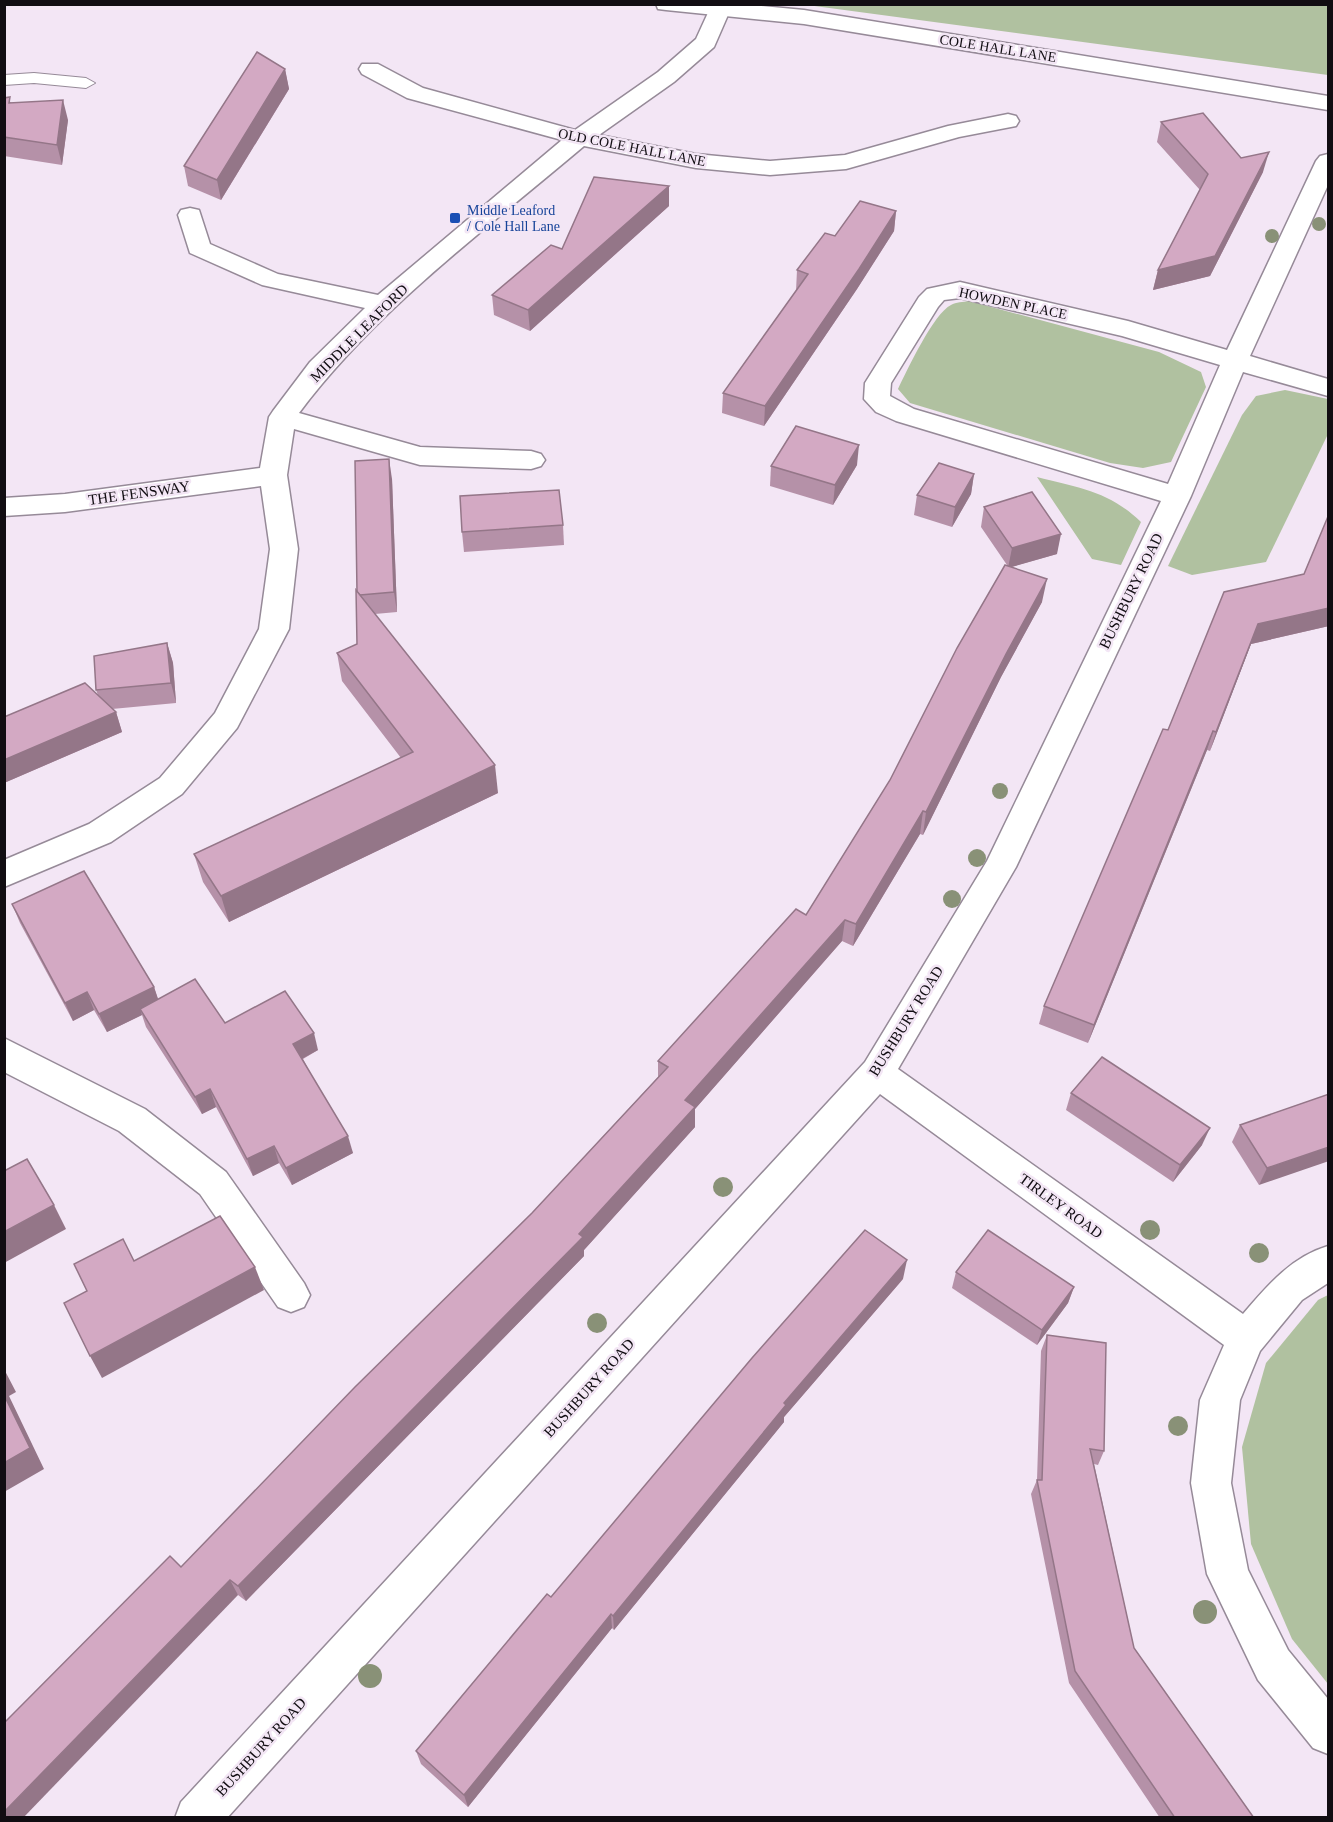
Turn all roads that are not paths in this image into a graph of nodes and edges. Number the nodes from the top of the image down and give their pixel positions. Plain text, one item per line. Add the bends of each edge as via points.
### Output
1 (666, 4) edge
2 (720, 8) junction
3 (370, 69) dead end
4 (4, 80) edge
5 (86, 82) dead end
6 (1329, 103) edge
7 (938, 110) dead end
8 (1008, 121) dead end
9 (956, 131) junction
10 (579, 138) junction
11 (1329, 161) edge
12 (190, 215) dead end
13 (383, 304) junction
14 (1235, 360) junction
15 (1329, 388) edge
16 (282, 417) junction
17 (531, 460) dead end
18 (273, 475) junction
19 (1177, 496) junction
20 (4, 507) edge
21 (4, 874) edge
22 (4, 1052) edge
23 (877, 1073) junction
24 (1329, 1263) edge
25 (291, 1295) dead end
26 (1246, 1338) junction
27 (1329, 1732) edge
28 (200, 1816) edge

1 - 2 street, COLE HALL LANE
2 - 6 street, COLE HALL LANE via 804,17
2 - 10 street, MIDDLE LEAFORD via 706,42 666,77
3 - 10 street, OLD COLE HALL LANE via 415,93
4 - 5 lane
7 - 9 street
8 - 9 street, OLD COLE HALL LANE
9 - 10 street, OLD COLE HALL LANE via 846,162 770,168 696,162
10 - 13 street, MIDDLE LEAFORD
11 - 14 street, BUSHBURY ROAD
12 - 13 street via 199,248 271,280
13 - 16 street, MIDDLE LEAFORD via 319,368
14 - 15 street
14 - 19 street, BUSHBURY ROAD
14 - 19 street, HOWDEN PLACE via 1128,329 947,290 928,302 878,383 877,399 905,415
16 - 17 street via 420,456
16 - 18 street, MIDDLE LEAFORD
18 - 20 street, THE FENSWAY via 65,503
18 - 21 street, MIDDLE LEAFORD via 284,549 274,629 226,720 171,786 100,833
19 - 23 street, BUSHBURY ROAD via 1000,867
22 - 25 street via 132,1120 213,1183
23 - 26 street, TIRLEY ROAD
23 - 28 street, BUSHBURY ROAD
24 - 26 street via 1289,1288
26 - 27 street via 1220,1400 1211,1483 1228,1574 1273,1665

